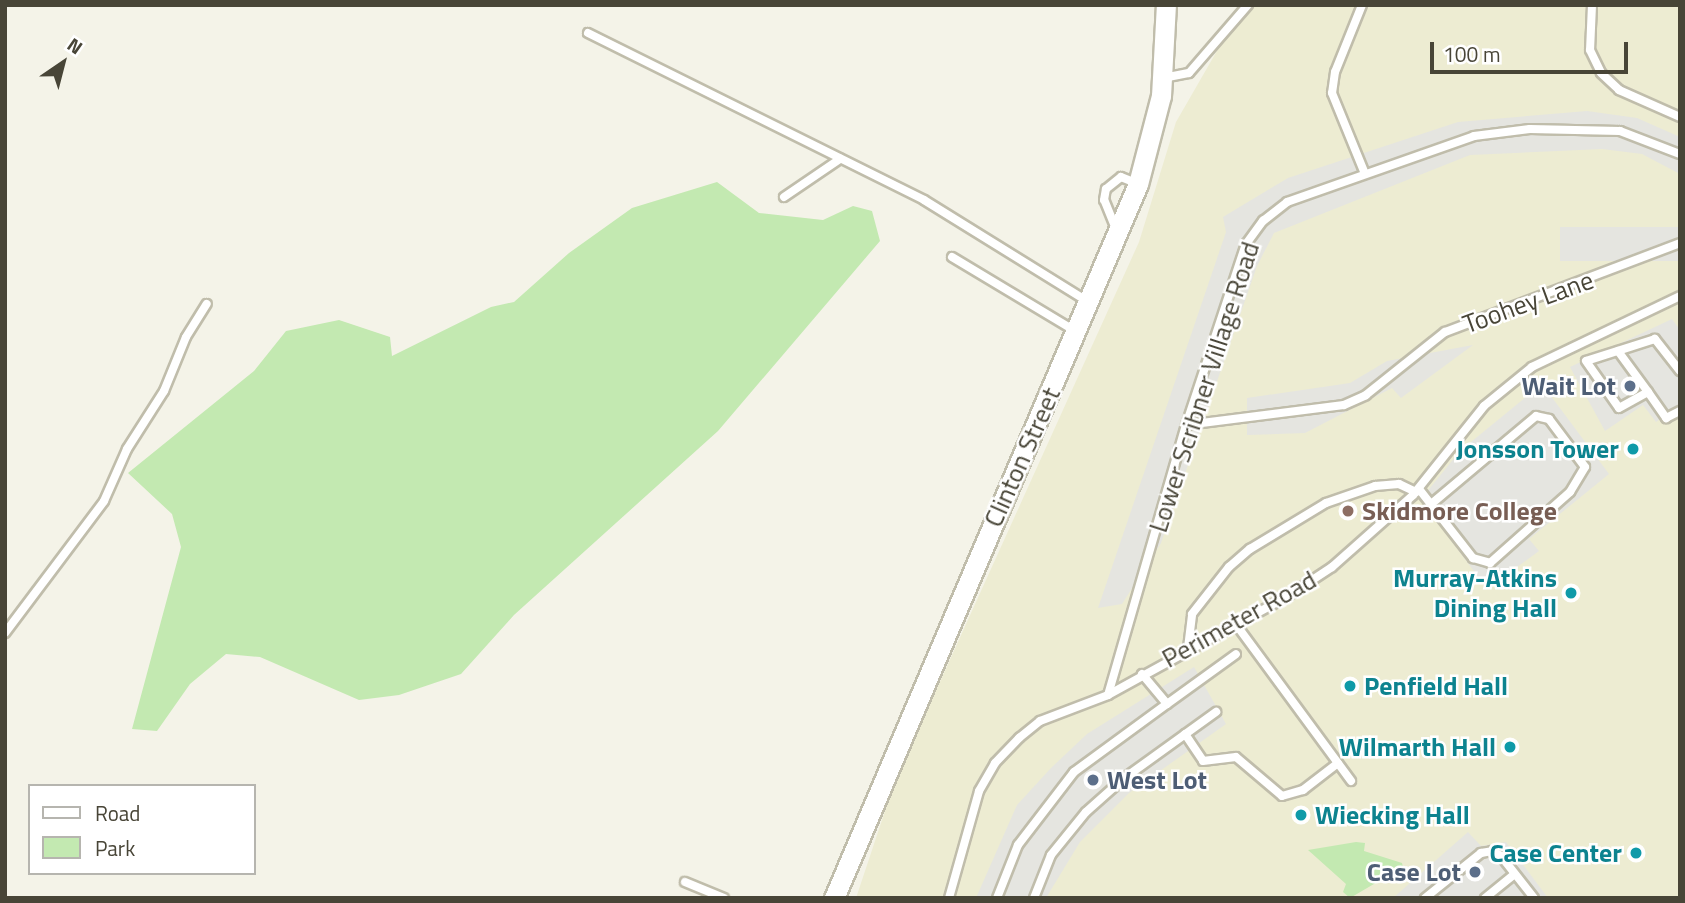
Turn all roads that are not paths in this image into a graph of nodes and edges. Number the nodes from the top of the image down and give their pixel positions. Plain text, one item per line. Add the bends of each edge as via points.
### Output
1 (1166, 5) edge
2 (1248, 5) edge
3 (1362, 5) edge
4 (1592, 5) edge
5 (588, 33) dead end
6 (1163, 78) junction
7 (1680, 117) edge
8 (1680, 154) edge
9 (840, 159) junction
10 (1365, 174) junction
11 (1138, 184) junction
12 (784, 197) dead end
13 (1118, 234) junction
14 (1680, 243) edge
15 (952, 257) dead end
16 (1680, 296) edge
17 (1090, 303) junction
18 (207, 304) dead end
19 (1077, 332) junction
20 (1618, 351) junction
21 (1680, 371) edge
22 (1648, 392) junction
23 (1680, 411) edge
24 (1186, 425) junction
25 (1417, 491) junction
26 (1431, 504) junction
27 (1235, 623) junction
28 (5, 633) edge
29 (1188, 648) junction
30 (1236, 654) dead end
31 (1142, 674) junction
32 (1108, 695) junction
33 (1167, 704) junction
34 (1216, 712) dead end
35 (1185, 734) junction
36 (1338, 763) junction
37 (1350, 780) dead end
38 (1515, 874) junction
39 (685, 882) dead end
40 (724, 898) edge
41 (834, 898) edge
42 (949, 898) edge
43 (997, 898) edge
44 (1034, 898) edge
45 (1425, 898) edge
46 (1485, 898) edge
47 (1534, 898) edge

1 - 6 street, Clinton Street
2 - 6 lane via 1189,73
3 - 10 lane via 1335,72 1332,93
4 - 7 lane via 1590,50 1601,73 1619,90
5 - 9 lane
6 - 11 street, Clinton Street
8 - 10 lane, Lower Scribner Village Road via 1620,131 1530,129 1474,136
9 - 12 lane
9 - 17 lane via 984,234
10 - 24 lane, Lower Scribner Village Road via 1287,202 1262,221 1246,244
11 - 13 street, Clinton Street
11 - 13 lane via 1121,177 1106,189 1104,200
13 - 17 street, Clinton Street
14 - 24 lane, Toohey Lane via 1445,332 1366,395 1344,405
15 - 19 lane
16 - 25 lane, Perimeter Road via 1532,367 1485,406
17 - 19 street, Clinton Street
18 - 28 lane via 98,510
19 - 41 street, Clinton Street
20 - 21 lane via 1655,339
20 - 22 lane
20 - 22 lane via 1586,362 1619,408
22 - 23 lane via 1666,418
24 - 32 lane, Lower Scribner Village Road
25 - 26 lane
25 - 27 lane, Perimeter Road via 1332,566
25 - 29 lane via 1399,484 1376,486 1326,503 1250,549 1229,567 1192,614
26 - 26 lane via 1473,558 1490,563 1570,492 1585,467 1549,419 1536,416
27 - 29 lane, Perimeter Road
27 - 36 lane
29 - 31 lane, Perimeter Road
30 - 33 lane
31 - 32 lane, Perimeter Road
31 - 33 lane
32 - 42 lane, Perimeter Road via 1040,721 995,763 979,791
33 - 43 lane via 1074,772 1018,845
34 - 35 lane
35 - 36 lane via 1203,761 1236,757 1282,796 1303,790
35 - 44 lane via 1086,812 1051,855
36 - 37 lane
38 - 45 lane via 1501,856 1481,853
38 - 46 lane
38 - 47 lane
39 - 40 lane

